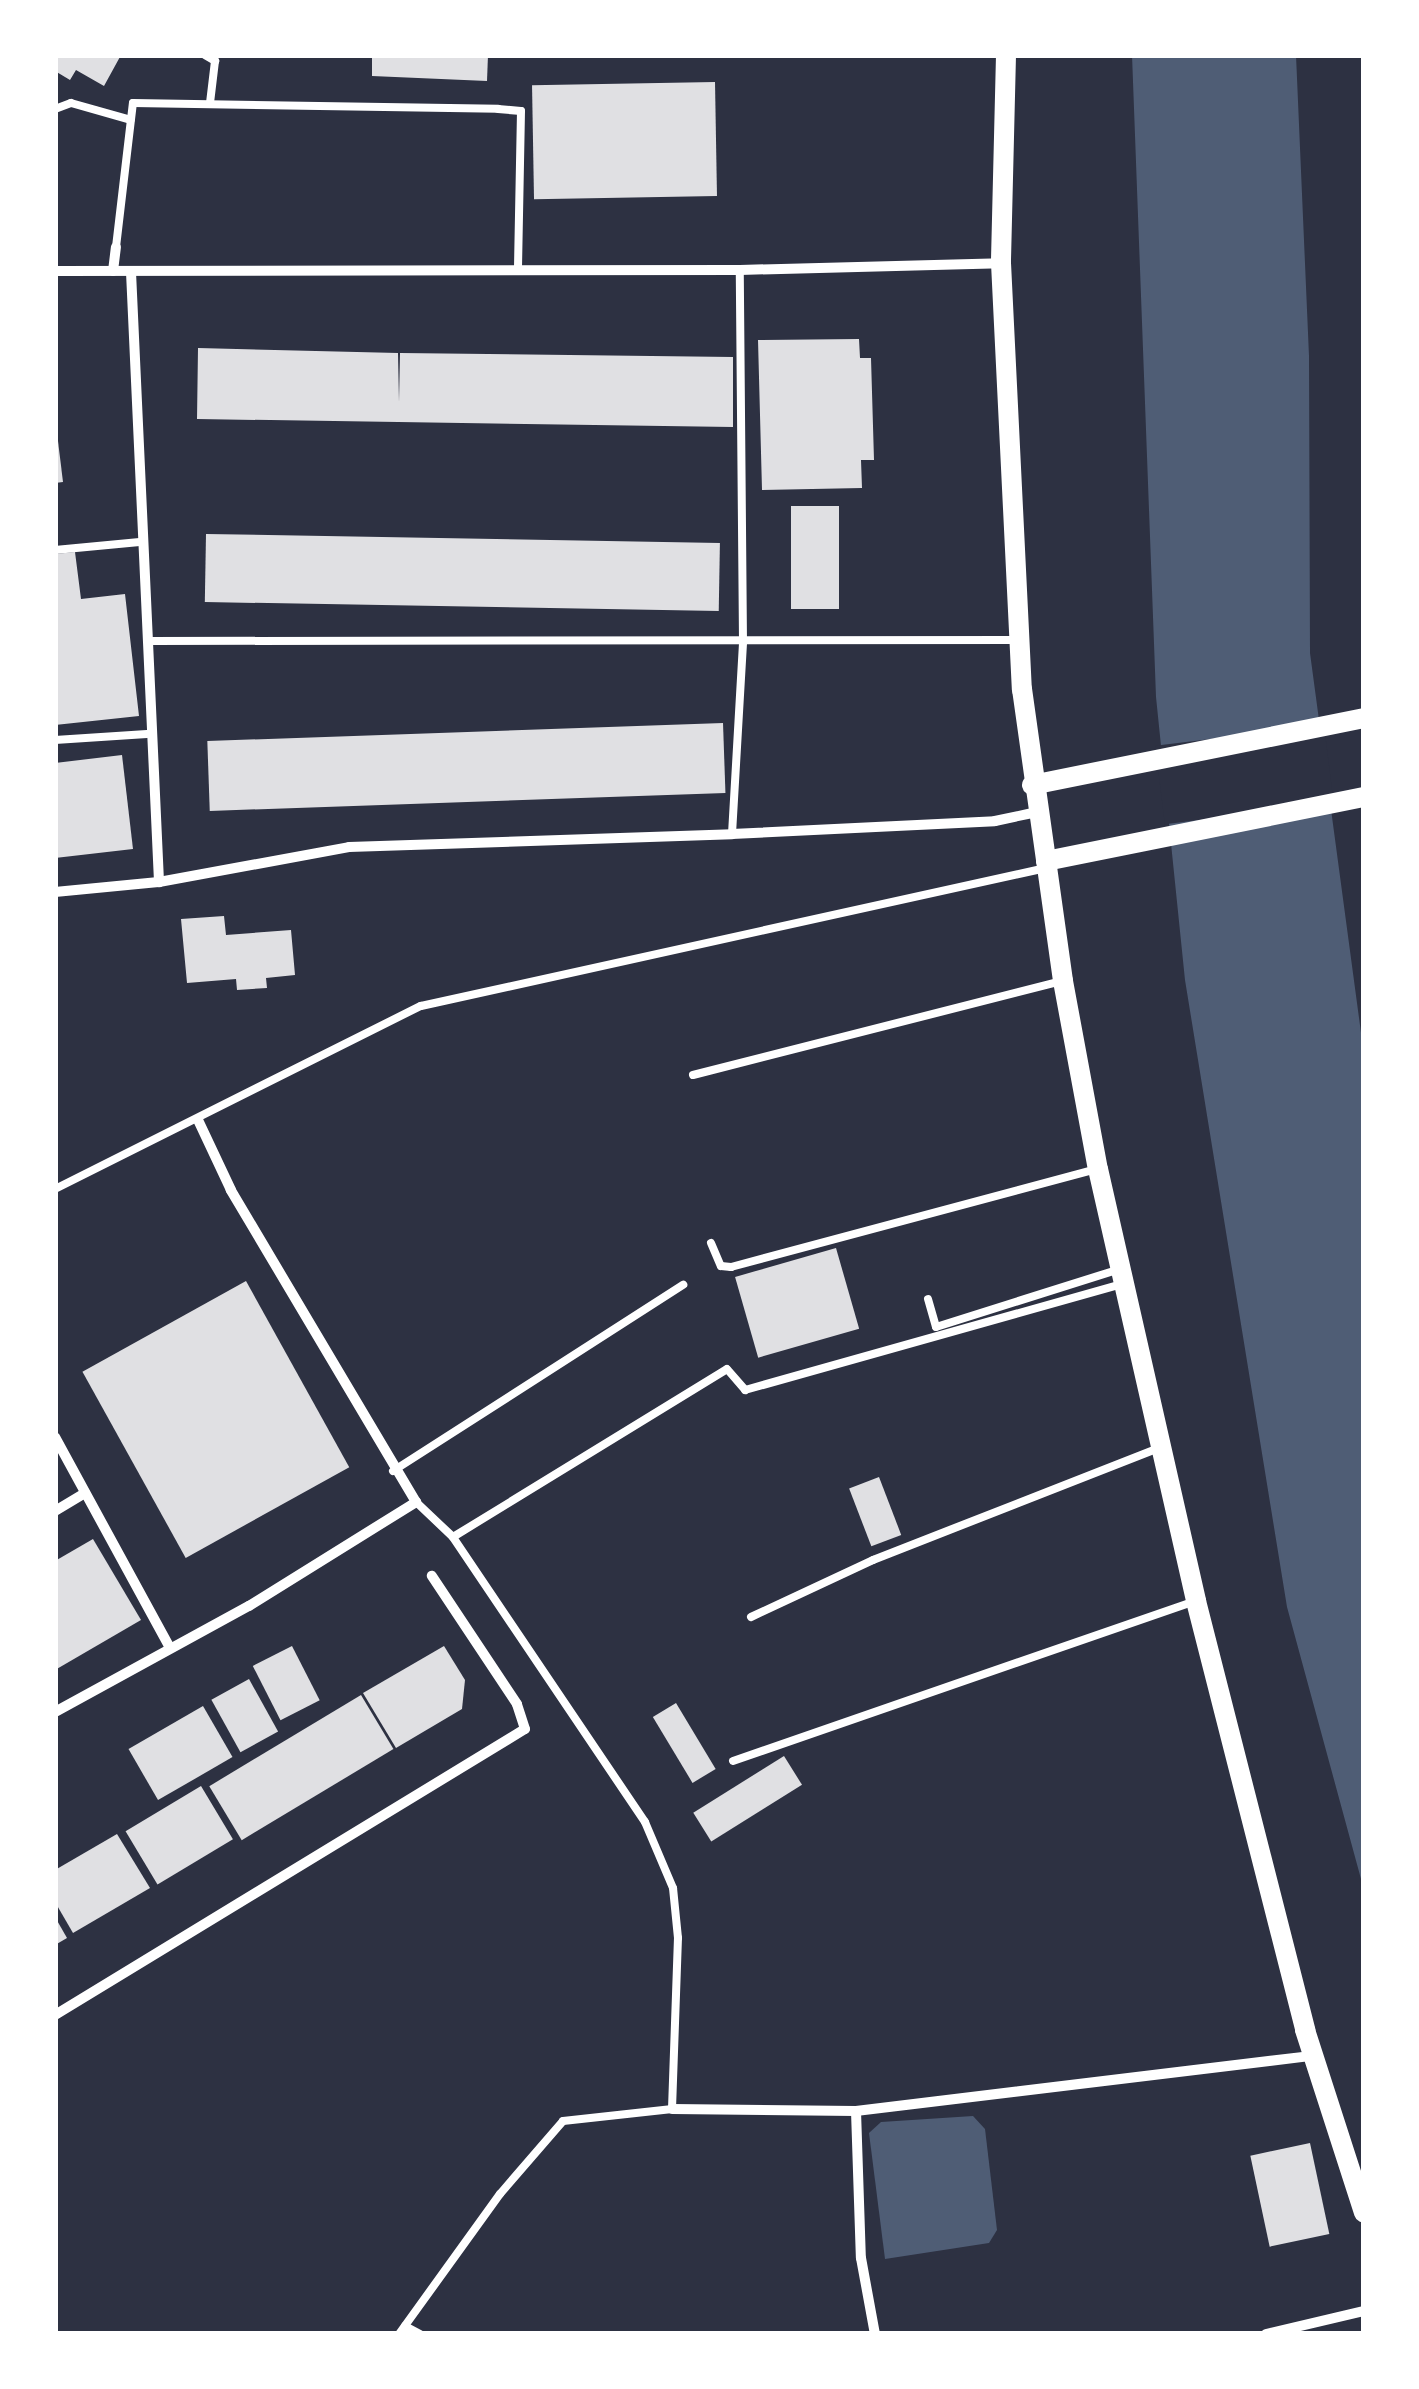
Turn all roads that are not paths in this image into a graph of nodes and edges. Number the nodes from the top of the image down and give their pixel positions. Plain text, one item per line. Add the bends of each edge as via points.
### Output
1 (204, 55) edge
2 (1006, 55) edge
3 (210, 103) junction
4 (55, 109) edge
5 (130, 120) junction
6 (116, 247) joint
7 (1001, 263) junction
8 (518, 270) junction
9 (740, 270) junction
10 (55, 271) edge
11 (113, 272) junction
12 (131, 272) junction
13 (140, 542) junction
14 (55, 550) edge
15 (1019, 640) junction
16 (152, 642) junction
17 (742, 642) junction
18 (1364, 718) edge
19 (147, 734) junction
20 (55, 740) edge
21 (1032, 785) junction
22 (1357, 798) edge
23 (1036, 812) junction
24 (732, 834) junction
25 (1046, 864) junction
26 (159, 882) junction
27 (55, 892) edge
28 (1064, 981) junction
29 (693, 1074) dead end
30 (198, 1120) junction
31 (1098, 1169) junction
32 (55, 1189) edge
33 (712, 1243) dead end
34 (1122, 1277) junction
35 (683, 1285) dead end
36 (928, 1299) dead end
37 (55, 1437) edge
38 (1159, 1448) junction
39 (393, 1470) junction
40 (85, 1493) junction
41 (416, 1502) junction
42 (55, 1511) edge
43 (453, 1537) junction
44 (432, 1576) dead end
45 (1196, 1602) junction
46 (752, 1617) dead end
47 (170, 1648) junction
48 (55, 1712) edge
49 (733, 1761) dead end
50 (55, 2016) edge
51 (1313, 2056) junction
52 (672, 2110) junction
53 (856, 2112) junction
54 (1364, 2212) edge
55 (1364, 2311) edge
56 (402, 2330) edge
57 (420, 2334) edge
58 (875, 2334) edge
59 (1266, 2334) edge

1 - 3 lane via 215,61
2 - 7 main road
3 - 5 lane via 132,103
3 - 8 lane via 521,111
4 - 5 lane via 71,103
5 - 6 lane
6 - 11 street
7 - 9 street
7 - 15 main road
8 - 9 street
8 - 12 street
9 - 17 lane
10 - 11 street
11 - 12 street
12 - 13 street
13 - 14 lane
13 - 16 street
15 - 17 lane
15 - 21 main road
16 - 17 lane
16 - 19 street
17 - 24 lane
18 - 21 main road
19 - 20 lane
19 - 26 street
21 - 23 main road
22 - 25 main road
23 - 24 street via 995,821
23 - 25 main road
24 - 26 street via 349,846
25 - 28 main road
25 - 30 lane via 421,1006 353,1034
26 - 27 street
28 - 29 lane
28 - 31 main road
30 - 32 lane
30 - 39 street via 231,1190
31 - 33 lane via 731,1267 721,1266
31 - 34 main road
34 - 36 lane via 936,1327
34 - 38 main road
34 - 43 lane via 744,1390 728,1369
35 - 39 lane
37 - 40 street
38 - 45 main road
38 - 46 lane via 872,1560
39 - 41 street
40 - 42 street
40 - 47 street
41 - 43 lane
41 - 47 street
43 - 52 lane via 646,1822 673,1888
44 - 50 street via 517,1704 525,1730
45 - 49 lane
45 - 51 main road
47 - 48 street
51 - 53 street
51 - 54 main road
52 - 53 street
52 - 56 lane via 562,2122 500,2194
53 - 58 street via 861,2258
55 - 59 street
56 - 57 lane

